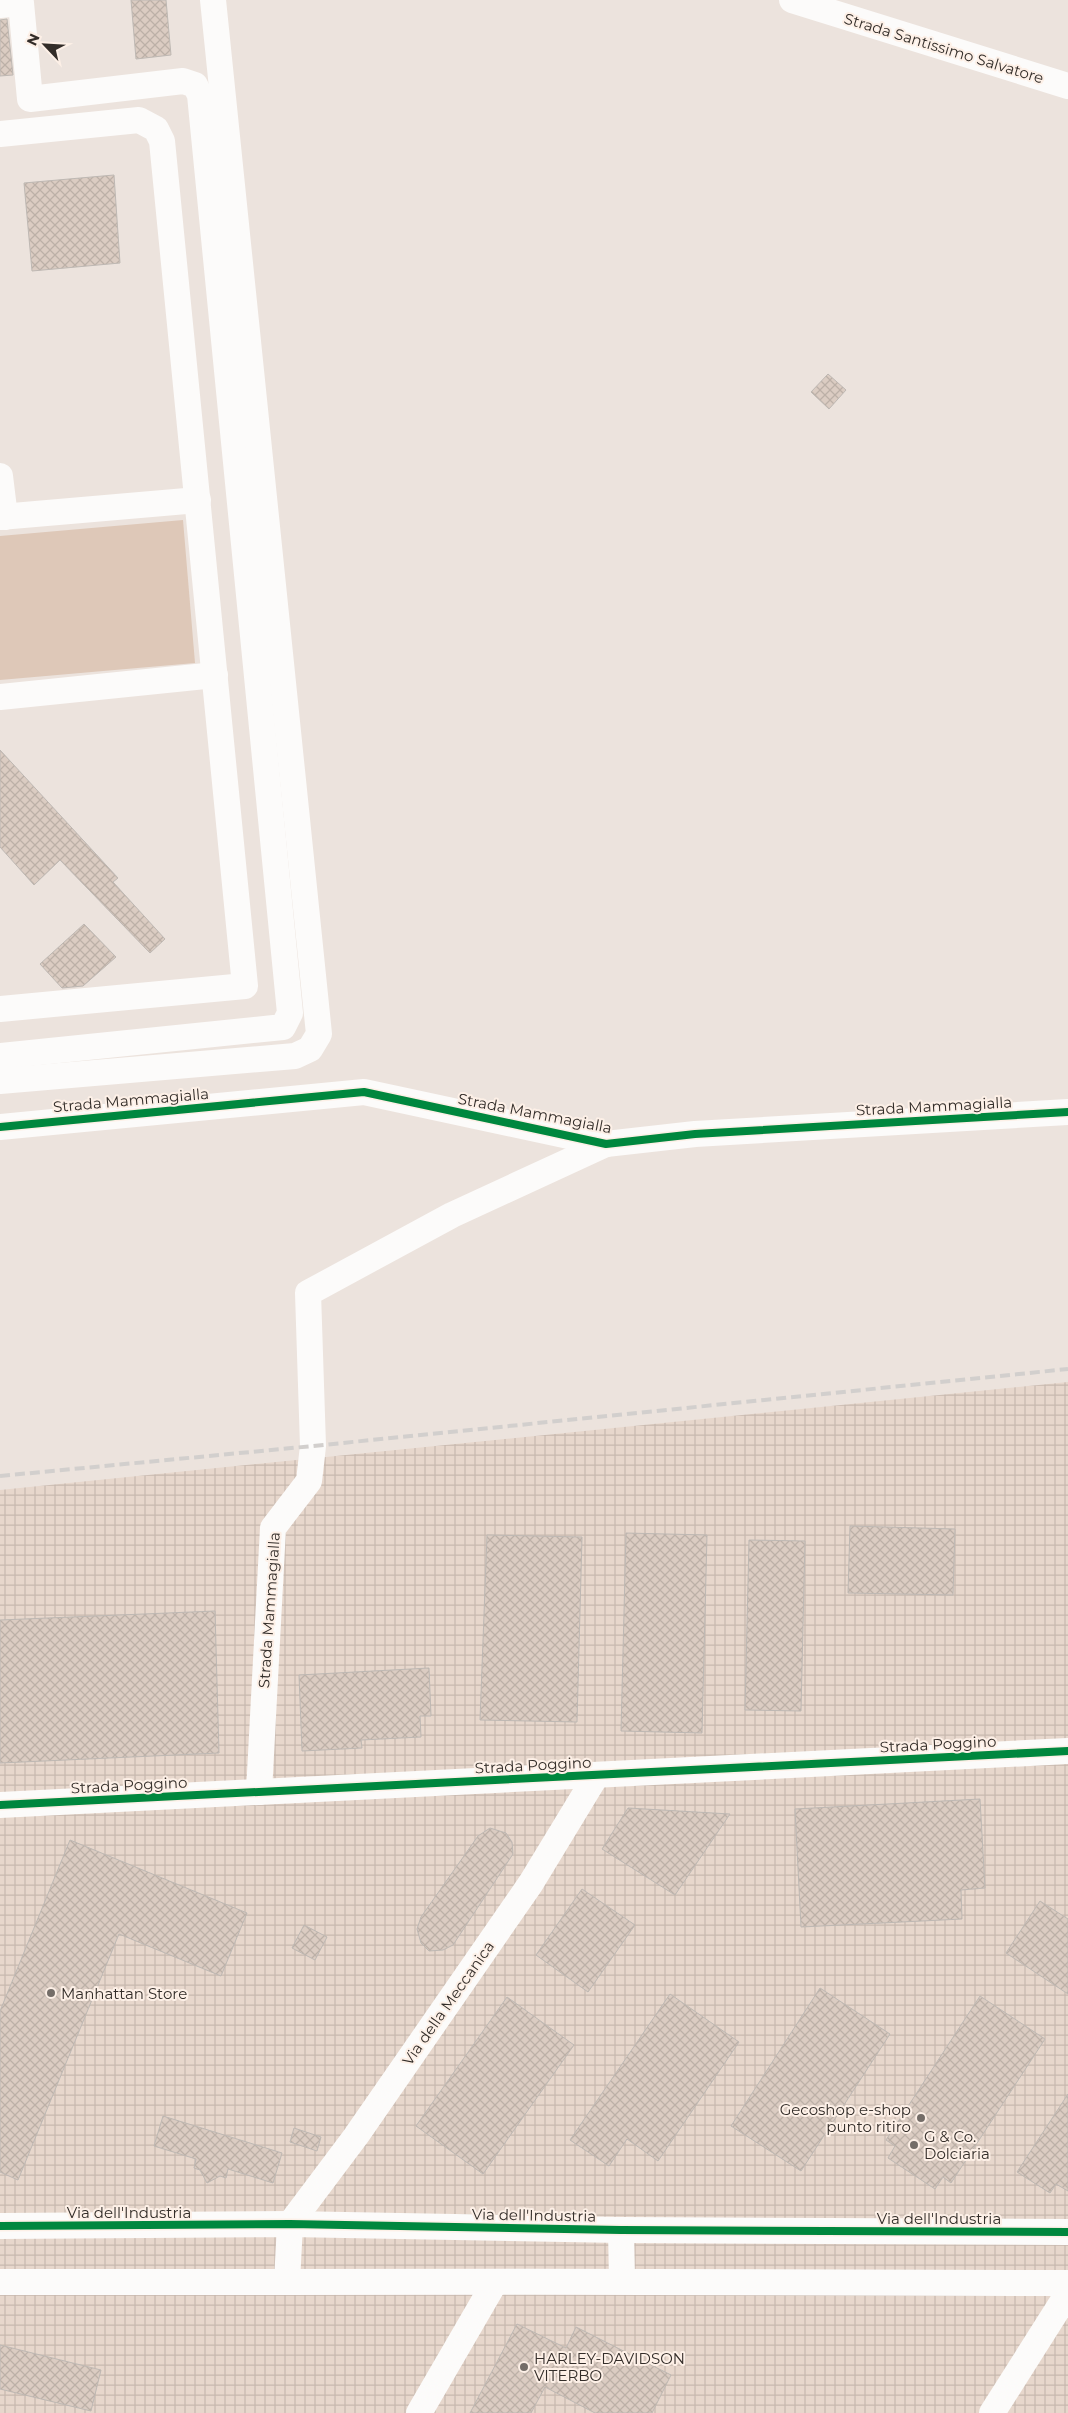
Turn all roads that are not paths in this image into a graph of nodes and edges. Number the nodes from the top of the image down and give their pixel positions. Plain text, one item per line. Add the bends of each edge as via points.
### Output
1 (213, 0) edge
2 (792, 0) edge
3 (0, 6) edge
4 (1068, 86) edge
5 (0, 134) edge
6 (0, 476) edge
7 (198, 500) junction
8 (2, 517) edge
9 (215, 676) junction
10 (0, 696) edge
11 (0, 1009) edge
12 (0, 1056) edge
13 (0, 1081) edge
14 (1068, 1112) edge
15 (0, 1127) edge
16 (606, 1144) junction
17 (1068, 1751) edge
18 (596, 1776) junction
19 (259, 1792) junction
20 (0, 1805) edge
21 (290, 2224) junction
22 (0, 2226) edge
23 (622, 2230) junction
24 (1068, 2232) edge
25 (622, 2280) junction
26 (0, 2282) edge
27 (287, 2282) junction
28 (495, 2282) junction
29 (1068, 2283) edge
30 (1068, 2293) edge
31 (418, 2413) edge
32 (992, 2413) edge

1 - 13 street via 319,1034 310,1049 295,1056
2 - 4 street, Strada Santissimo Salvatore
3 - 12 street via 21,3 30,99 183,81 195,86 200,95 290,1013 283,1027
5 - 7 street via 139,120 156,128 162,141
6 - 8 street
7 - 8 street
7 - 9 street
9 - 10 street
9 - 11 street via 245,986
14 - 16 street, Strada Mammagialla via 695,1134
15 - 16 street, Strada Mammagialla via 364,1092
16 - 19 street, Strada Mammagialla via 452,1215 308,1293 313,1446 308,1481 273,1528
17 - 18 street, Strada Poggino
18 - 19 street, Strada Poggino
18 - 21 street, Via della Meccanica via 531,1883 356,2136
19 - 20 street, Strada Poggino
21 - 22 street, Via dell'Industria
21 - 23 street, Via dell'Industria
21 - 27 street
23 - 24 street, Via dell'Industria
23 - 25 street
25 - 28 street
25 - 29 street
26 - 27 street
27 - 28 street
28 - 31 street
30 - 32 street

